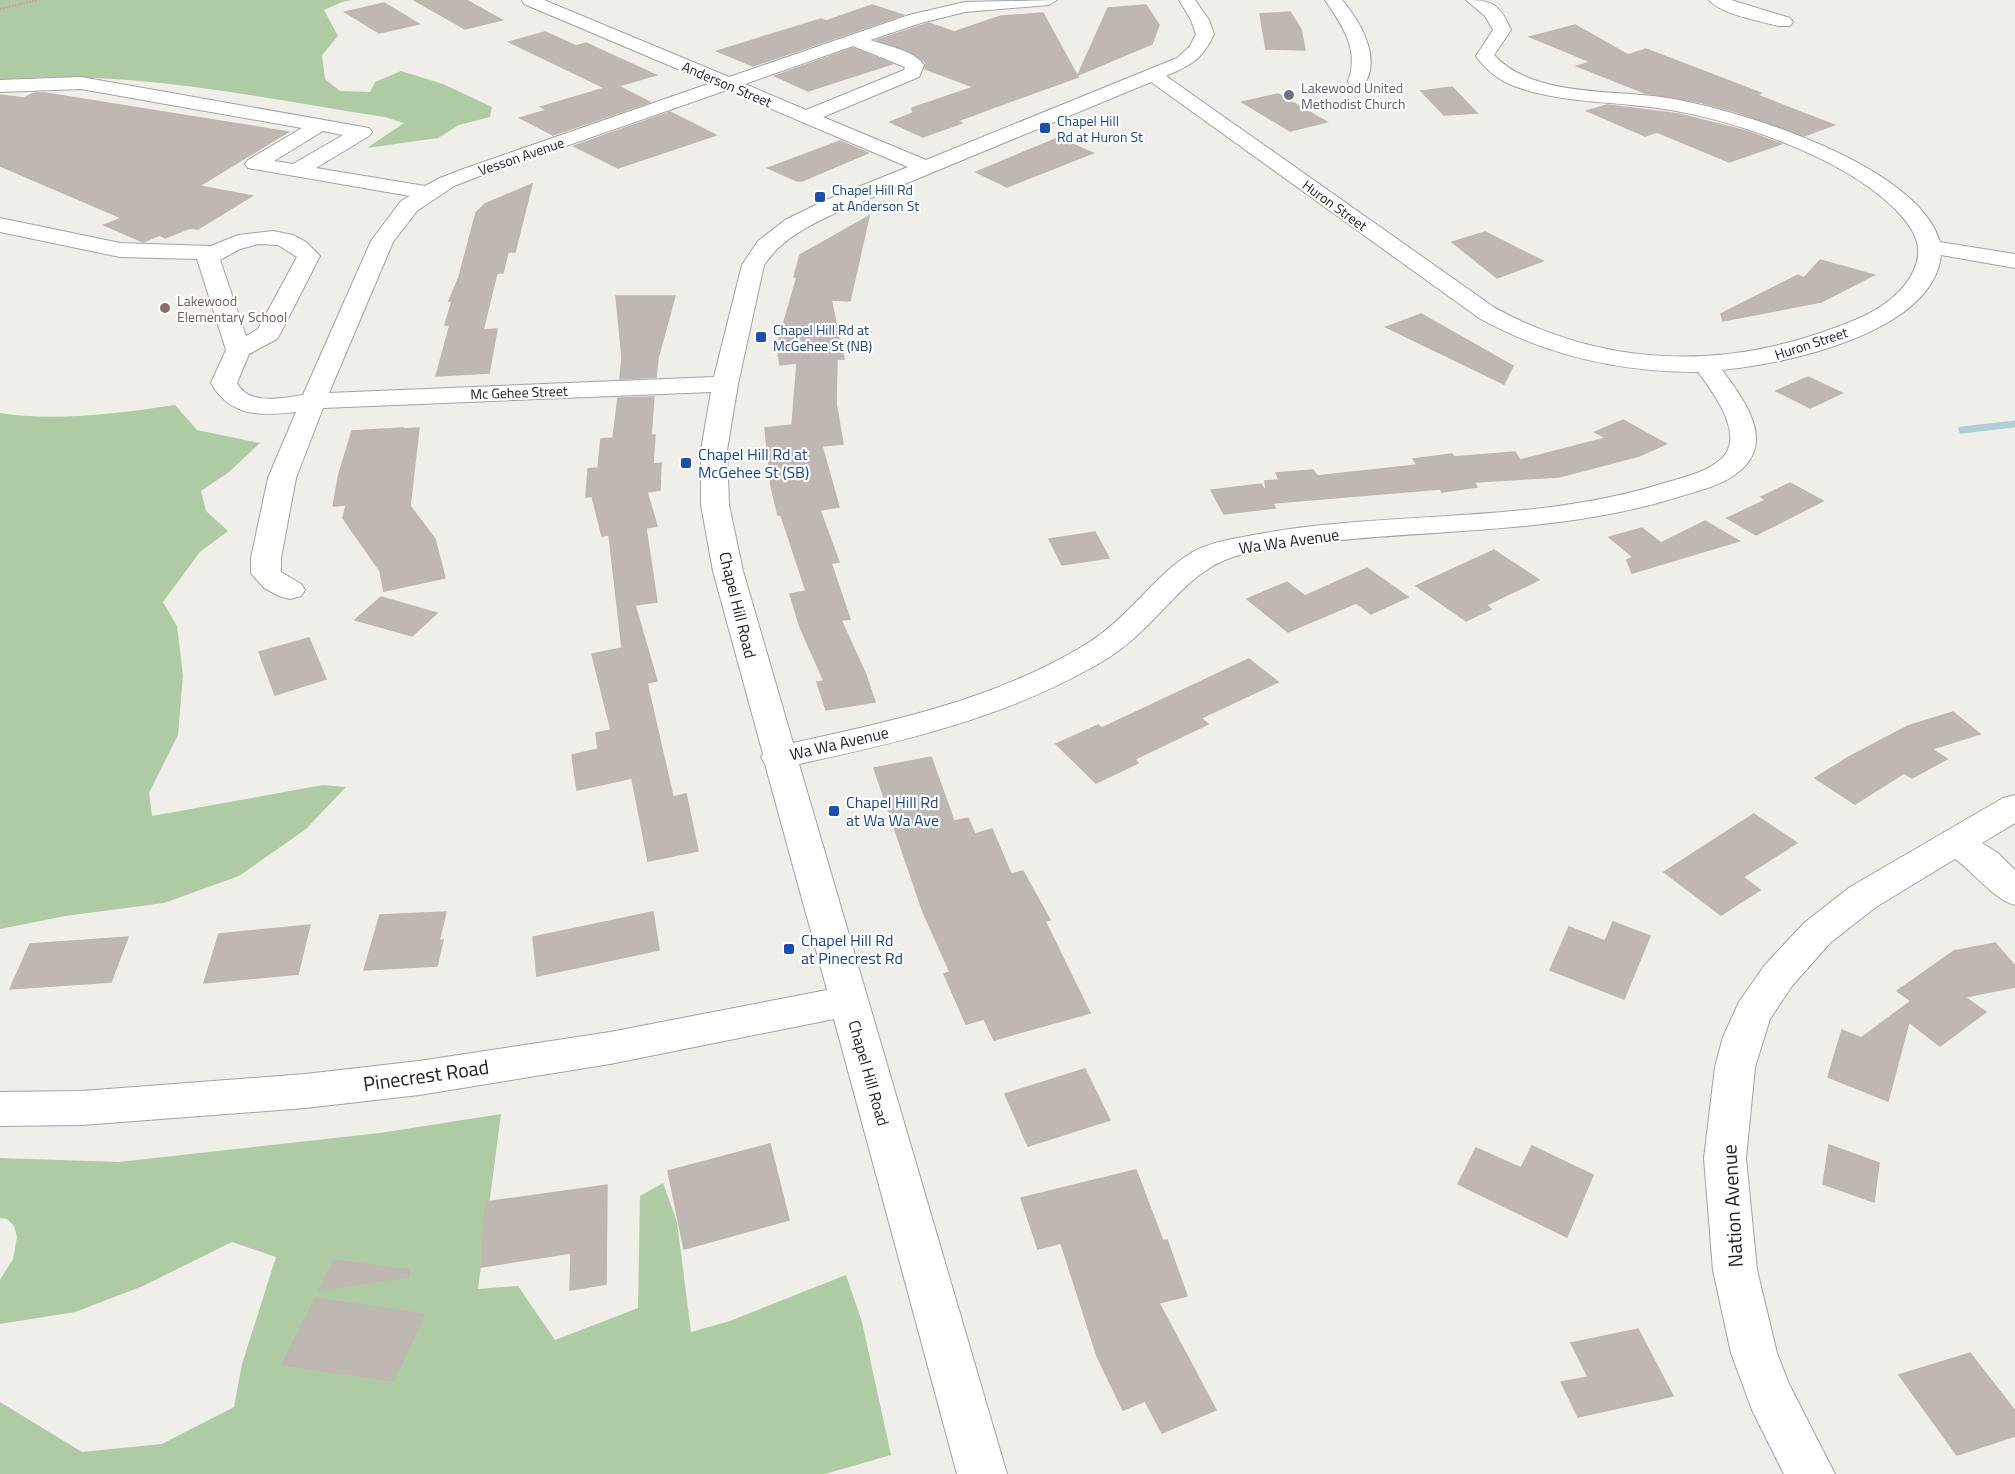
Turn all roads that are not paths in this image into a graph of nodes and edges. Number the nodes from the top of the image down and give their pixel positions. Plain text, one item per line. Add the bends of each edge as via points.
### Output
1 (530, 0) edge
2 (1048, 0) edge
3 (1186, 0) edge
4 (1333, 0) edge
5 (1474, 0) edge
6 (1717, 0) edge
7 (1784, 22) dead end
8 (865, 37) junction
9 (1153, 75) junction
10 (1357, 81) dead end
11 (727, 85) junction
12 (0, 86) edge
13 (805, 117) junction
14 (320, 125) junction
15 (925, 167) junction
16 (296, 171) junction
17 (427, 193) junction
18 (0, 225) edge
19 (1930, 247) junction
20 (215, 253) junction
21 (2015, 261) edge
22 (238, 350) junction
23 (1705, 364) junction
24 (725, 384) junction
25 (313, 401) junction
26 (290, 590) dead end
27 (778, 757) junction
28 (2015, 807) edge
29 (1957, 843) junction
30 (2015, 892) edge
31 (848, 1001) junction
32 (0, 1109) edge
33 (982, 1474) edge
34 (1810, 1474) edge

1 - 11 street, Anderson Street
2 - 8 street, Vesson Avenue via 948,11
3 - 9 street, Chapel Hill Road via 1203,27 1203,41 1183,62
4 - 10 street via 1344,11 1360,48 1363,71
5 - 19 street via 1497,17 1502,30 1485,56 1505,76 1563,93 1668,103 1773,134 1825,155 1887,190 1920,222
6 - 7 street
8 - 11 street, Vesson Avenue
8 - 13 street via 915,65 912,74
9 - 15 street, Chapel Hill Road
9 - 23 street, Huron Street via 1509,326 1559,347 1591,355
11 - 13 street, Anderson Street
11 - 17 street, Vesson Avenue via 473,172
12 - 14 street via 81,83
13 - 15 street, Anderson Street
14 - 16 street via 255,164
14 - 16 street via 362,132
15 - 24 street, Chapel Hill Road via 809,216 766,246 753,265 747,285
16 - 17 street
17 - 25 street, Vesson Avenue via 402,213 382,241
18 - 20 street via 120,250
19 - 21 street
19 - 23 street, Huron Street via 1928,271 1919,286 1878,318 1843,334 1773,356
20 - 22 street via 208,258
20 - 22 street via 240,241 279,237 290,240 309,256 268,334
22 - 25 street, Mc Gehee Street via 224,383 233,397 268,406
23 - 27 street, Wa Wa Avenue via 1733,404 1742,426 1741,450 1735,461 1710,477 1658,496 1592,510 1267,541 1220,552 1199,560 1116,638 1067,668 947,715
24 - 25 street, Mc Gehee Street
24 - 27 street, Chapel Hill Road via 714,450 715,505 728,571
25 - 26 street, Vesson Avenue via 282,478 266,558 266,573
27 - 31 street, Chapel Hill Road
28 - 29 street, Nation Avenue
29 - 30 street via 1985,862
29 - 34 street, Nation Avenue via 1863,897 1817,933 1778,976 1754,1013 1735,1067 1725,1158 1735,1270 1754,1353 1769,1394
31 - 32 street, Pinecrest Road via 610,1048 419,1078 82,1108
31 - 33 street, Chapel Hill Road

